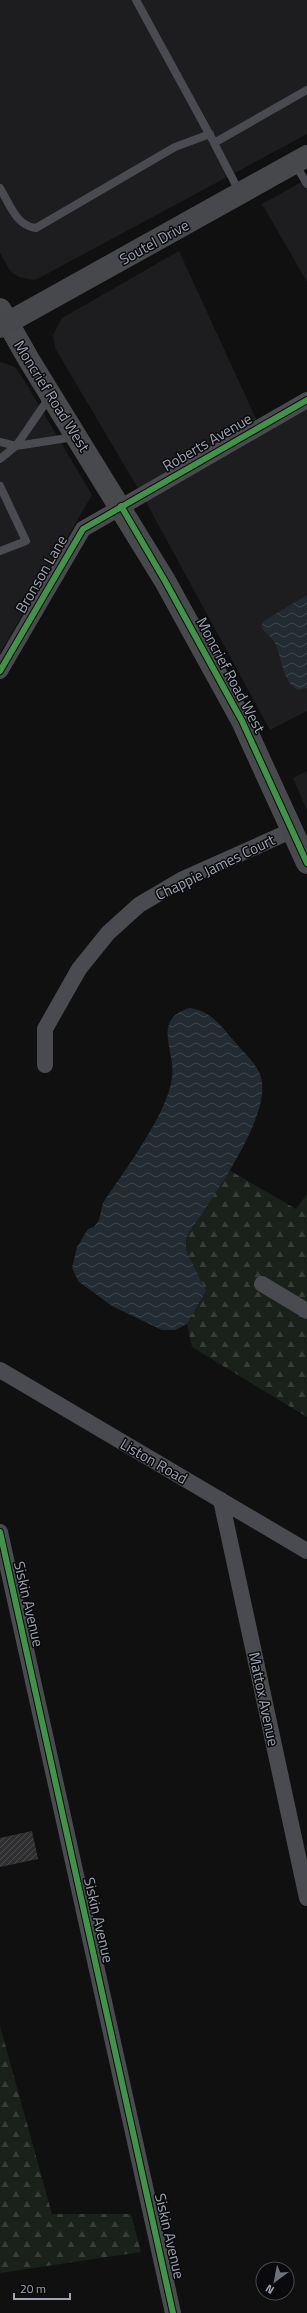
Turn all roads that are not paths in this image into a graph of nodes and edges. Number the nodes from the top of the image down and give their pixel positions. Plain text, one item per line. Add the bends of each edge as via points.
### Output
1 (136, 0) edge
2 (307, 90) edge
3 (210, 134) junction
4 (214, 143) junction
5 (301, 160) edge
6 (307, 184) edge
7 (0, 188) edge
8 (240, 194) junction
9 (3, 319) edge
10 (51, 396) junction
11 (307, 400) edge
12 (77, 436) junction
13 (0, 442) edge
14 (16, 446) junction
15 (0, 459) edge
16 (0, 486) edge
17 (121, 506) junction
18 (0, 551) edge
19 (0, 671) edge
20 (293, 830) junction
21 (307, 863) edge
22 (45, 1065) dead end
23 (262, 1284) dead end
24 (307, 1310) edge
25 (0, 1370) edge
26 (221, 1500) junction
27 (0, 1532) edge
28 (307, 1551) edge
29 (307, 1898) edge
30 (173, 2313) edge

1 - 3 lane
2 - 4 lane
3 - 4 lane
3 - 7 lane via 176,147 36,228 20,222
4 - 8 lane
5 - 6 lane
5 - 8 main road, Soutel Drive
8 - 9 main road, Soutel Drive
9 - 10 main road, Moncrief Road West
10 - 12 main road, Moncrief Road West
10 - 14 lane
11 - 17 street, Roberts Avenue
12 - 14 lane
12 - 17 main road, Moncrief Road West
13 - 14 lane
14 - 15 lane
16 - 18 lane via 26,541
17 - 19 street, Bronson Lane via 83,529
17 - 20 main road, Moncrief Road West via 242,721
20 - 21 main road, Moncrief Road West
20 - 22 street, Chappie James Court via 183,879 139,905 108,933 79,969 45,1030
23 - 24 street
25 - 26 street, Liston Road
26 - 28 street, Liston Road
26 - 29 street, Mattox Avenue
27 - 30 street, Siskin Avenue

